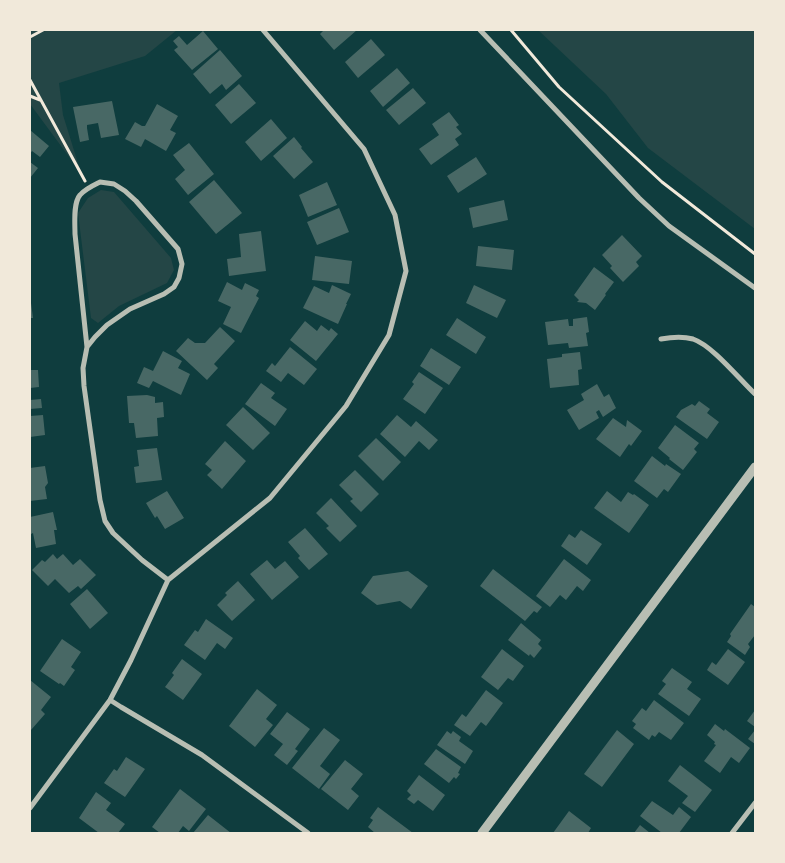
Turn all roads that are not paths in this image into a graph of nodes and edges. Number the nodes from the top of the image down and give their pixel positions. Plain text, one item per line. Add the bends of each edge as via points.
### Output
1 (264, 30) edge
2 (480, 30) edge
3 (755, 288) edge
4 (661, 339) dead end
5 (87, 347) junction
6 (755, 394) edge
7 (755, 467) edge
8 (168, 580) junction
9 (110, 700) junction
10 (755, 803) edge
11 (30, 808) edge
12 (308, 833) edge
13 (482, 833) edge
14 (732, 833) edge

1 - 8 street via 364,149 395,215 406,271 389,334 346,406 270,498
2 - 3 street via 663,220
4 - 6 street via 677,337 709,348
5 - 5 street via 107,325 130,309 174,287 182,264 178,249 136,201 114,184 100,182 79,196 75,207
5 - 8 street via 84,386 105,521 113,533
7 - 13 street
8 - 9 street
9 - 11 street
9 - 12 street via 202,755
10 - 14 street

